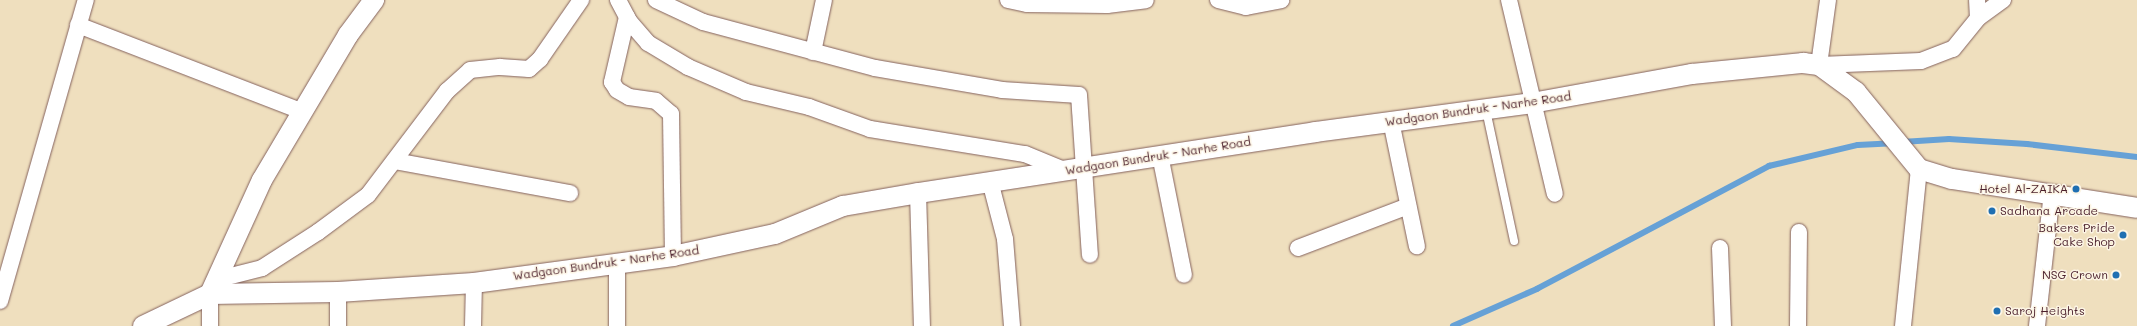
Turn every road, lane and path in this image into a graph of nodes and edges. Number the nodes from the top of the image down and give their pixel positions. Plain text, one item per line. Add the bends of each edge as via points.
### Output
1 (86, 0) edge
2 (374, 0) edge
3 (581, 0) edge
4 (618, 0) edge
5 (656, 0) edge
6 (824, 0) edge
7 (1008, 0) edge
8 (1146, 0) edge
9 (1218, 0) edge
10 (1281, 0) edge
11 (1509, 0) edge
12 (1828, 0) edge
13 (1978, 0) edge
14 (2003, 0) edge
15 (627, 17) junction
16 (1978, 18) junction
17 (78, 25) junction
18 (813, 52) junction
19 (1819, 65) junction
20 (1532, 103) junction
21 (1485, 109) junction
22 (303, 112) junction
23 (1391, 122) junction
24 (1160, 155) junction
25 (395, 161) junction
26 (1914, 163) junction
27 (1085, 167) junction
28 (1064, 170) junction
29 (990, 181) junction
30 (570, 193) dead end
31 (918, 193) junction
32 (2052, 193) junction
33 (1556, 194) dead end
34 (1408, 206) junction
35 (2137, 208) edge
36 (1799, 232) dead end
37 (1514, 241) dead end
38 (1417, 246) dead end
39 (1298, 248) dead end
40 (1720, 248) dead end
41 (1090, 254) dead end
42 (673, 256) junction
43 (617, 263) junction
44 (1184, 275) dead end
45 (474, 282) junction
46 (213, 287) junction
47 (338, 292) junction
48 (0, 301) edge
49 (143, 326) edge
50 (210, 326) edge
51 (338, 326) edge
52 (473, 326) edge
53 (618, 326) edge
54 (922, 326) edge
55 (1012, 326) edge
56 (1723, 326) edge
57 (1798, 326) edge
58 (1903, 326) edge
59 (2037, 326) edge

1 - 17 street
2 - 22 street
3 - 25 street via 540,59 529,69 500,67 470,70 447,91
4 - 15 street
5 - 18 street via 703,22
6 - 18 street
7 - 8 street via 1027,4 1107,5
9 - 10 street via 1246,7
11 - 20 street
12 - 19 street
13 - 16 street
14 - 16 street
15 - 28 street via 648,43 688,67 746,92 809,107 870,129 1025,154
15 - 42 street via 612,82 617,90 629,97 656,101 671,114
16 - 19 street via 1953,49 1921,61
17 - 22 street
17 - 48 street
18 - 27 street via 919,78 1002,90 1079,95
19 - 20 street, Wadgaon Bundruk - Narhe Road via 1803,63 1692,74
19 - 26 street via 1856,92
20 - 21 street, Wadgaon Bundruk - Narhe Road
20 - 33 street
21 - 23 street, Wadgaon Bundruk - Narhe Road
21 - 37 lane
22 - 46 street via 262,180
23 - 24 street, Wadgaon Bundruk - Narhe Road
23 - 34 street
24 - 27 street, Wadgaon Bundruk - Narhe Road
24 - 44 street
25 - 30 street
25 - 46 street via 368,195 318,232 262,268
26 - 32 street via 1952,179
26 - 58 street
27 - 28 street, Wadgaon Bundruk - Narhe Road
27 - 41 street
28 - 29 street, Wadgaon Bundruk - Narhe Road
29 - 31 street, Wadgaon Bundruk - Narhe Road
29 - 55 street via 1005,239
31 - 42 street, Wadgaon Bundruk - Narhe Road via 843,206 775,234
31 - 54 street
32 - 35 street
32 - 59 street
34 - 38 street
34 - 39 street
36 - 57 street
40 - 56 street
42 - 43 street, Wadgaon Bundruk - Narhe Road
43 - 45 street, Wadgaon Bundruk - Narhe Road
43 - 53 street
45 - 47 street, Wadgaon Bundruk - Narhe Road
45 - 52 street
46 - 47 street, Wadgaon Bundruk - Narhe Road
46 - 49 street, Wadgaon Bundruk - Narhe Road
46 - 50 street
47 - 51 street

